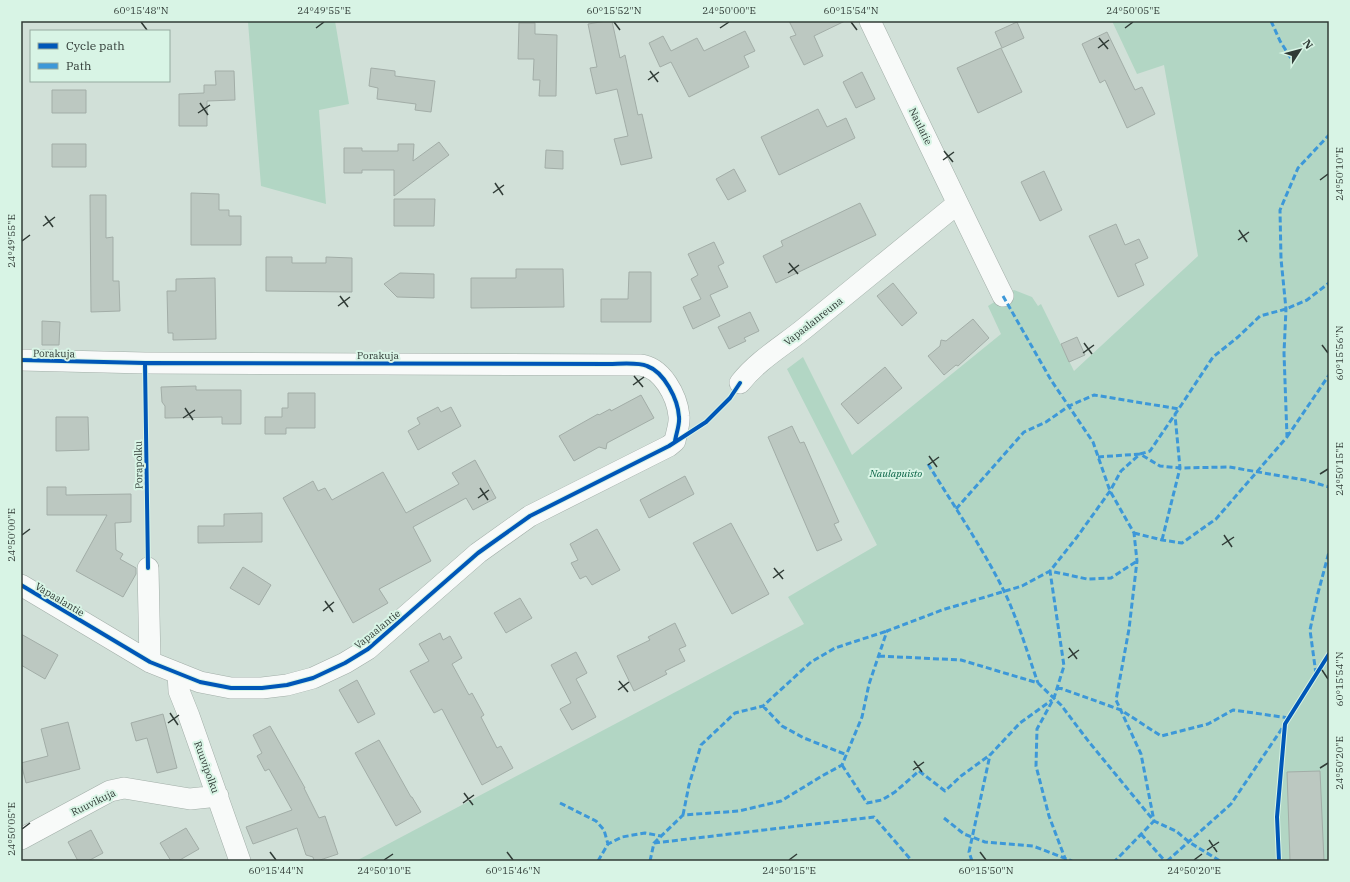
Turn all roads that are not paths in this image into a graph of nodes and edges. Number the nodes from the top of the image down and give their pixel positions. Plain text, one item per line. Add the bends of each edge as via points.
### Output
1 (870, 21) edge
2 (957, 204) junction
3 (1003, 296) dead end
4 (21, 360) edge
5 (740, 383) dead end
6 (675, 441) joint
7 (148, 568) dead end
8 (21, 585) edge
9 (150, 662) junction
10 (178, 673) junction
11 (218, 796) junction
12 (21, 839) edge
13 (240, 861) edge

1 - 2 street, Naulatie
2 - 3 street, Naulatie
2 - 5 street, Vapaalanreuna via 804,330 765,358
4 - 6 street, Porakuja via 145,363 646,365 666,382 673,396 680,417
6 - 10 street, Vapaalantie via 530,516 478,553 368,649 345,664 306,680 262,688 231,688 200,682
7 - 9 street
8 - 9 street, Vapaalantie
9 - 10 street, Vapaalantie
10 - 11 street, Ruuvipolku via 179,691
11 - 12 street, Ruuvikuja via 190,799 124,788 110,791
11 - 13 street, Ruuvipolku

